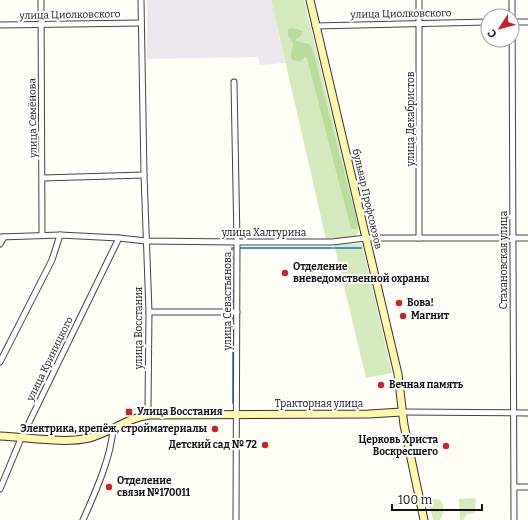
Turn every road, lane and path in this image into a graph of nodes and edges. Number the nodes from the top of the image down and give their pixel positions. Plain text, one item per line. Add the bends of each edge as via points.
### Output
1 (41, 0) edge
2 (141, 0) edge
3 (310, 0) edge
4 (419, 0) edge
5 (420, 22) junction
6 (480, 22) edge
7 (141, 23) junction
8 (40, 24) junction
9 (0, 25) edge
10 (315, 26) junction
11 (512, 48) edge
12 (234, 82) dead end
13 (144, 175) junction
14 (43, 178) junction
15 (42, 235) junction
16 (60, 235) junction
17 (2, 237) edge
18 (119, 238) junction
19 (366, 238) junction
20 (419, 238) junction
21 (514, 238) junction
22 (528, 238) edge
23 (146, 241) junction
24 (237, 242) junction
25 (0, 244) edge
26 (149, 312) junction
27 (237, 312) junction
28 (0, 362) edge
29 (402, 412) junction
30 (513, 413) junction
31 (528, 413) edge
32 (235, 414) junction
33 (150, 415) junction
34 (113, 429) junction
35 (0, 436) edge
36 (22, 437) junction
37 (514, 487) junction
38 (528, 487) edge
39 (0, 488) edge
40 (83, 520) edge
41 (236, 520) edge
42 (424, 520) edge
43 (514, 520) edge

1 - 8 street, улица Семёнова
2 - 7 street
3 - 10 main road, бульвар Профсоюзов
4 - 5 street, улица Декабристов
5 - 6 street, улица Циолковского
5 - 10 street, улица Циолковского
5 - 20 street, улица Декабристов
7 - 8 street, улица Циолковского
7 - 13 street
8 - 9 street, улица Циолковского
8 - 14 street, улица Семёнова
10 - 19 main road, бульвар Профсоюзов
11 - 21 street, Стахановская улица
12 - 24 street, улица Севастьянова
13 - 14 street
13 - 23 street
14 - 15 street, улица Семёнова
15 - 16 street, улица Халтурина
15 - 17 street, улица Халтурина
16 - 18 street, улица Халтурина
16 - 28 street via 52,260
17 - 25 street
18 - 23 street, улица Халтурина
18 - 36 street, улица Криницкого
19 - 20 street, улица Халтурина
19 - 24 street, улица Халтурина via 332,242
19 - 29 main road, бульвар Профсоюзов via 398,374
20 - 21 street, улица Халтурина
21 - 22 street, улица Халтурина
21 - 30 street, Стахановская улица
23 - 24 street, улица Халтурина
23 - 26 street, улица Восстания
24 - 27 street, улица Севастьянова
26 - 27 street
26 - 33 street, улица Восстания
27 - 32 street, улица Севастьянова via 238,383
29 - 30 street, Тракторная улица
29 - 32 main road, Тракторная улица
29 - 42 main road, бульвар Профсоюзов
30 - 31 street, Тракторная улица
30 - 37 street, Стахановская улица
32 - 33 main road, Тракторная улица
32 - 41 street, улица Севастьянова
33 - 34 main road, Тракторная улица via 133,419
34 - 36 main road, Тракторная улица via 75,440
34 - 40 street via 96,490
35 - 36 main road, Тракторная улица
36 - 39 street, улица Криницкого
37 - 38 street
37 - 43 street, Стахановская улица

